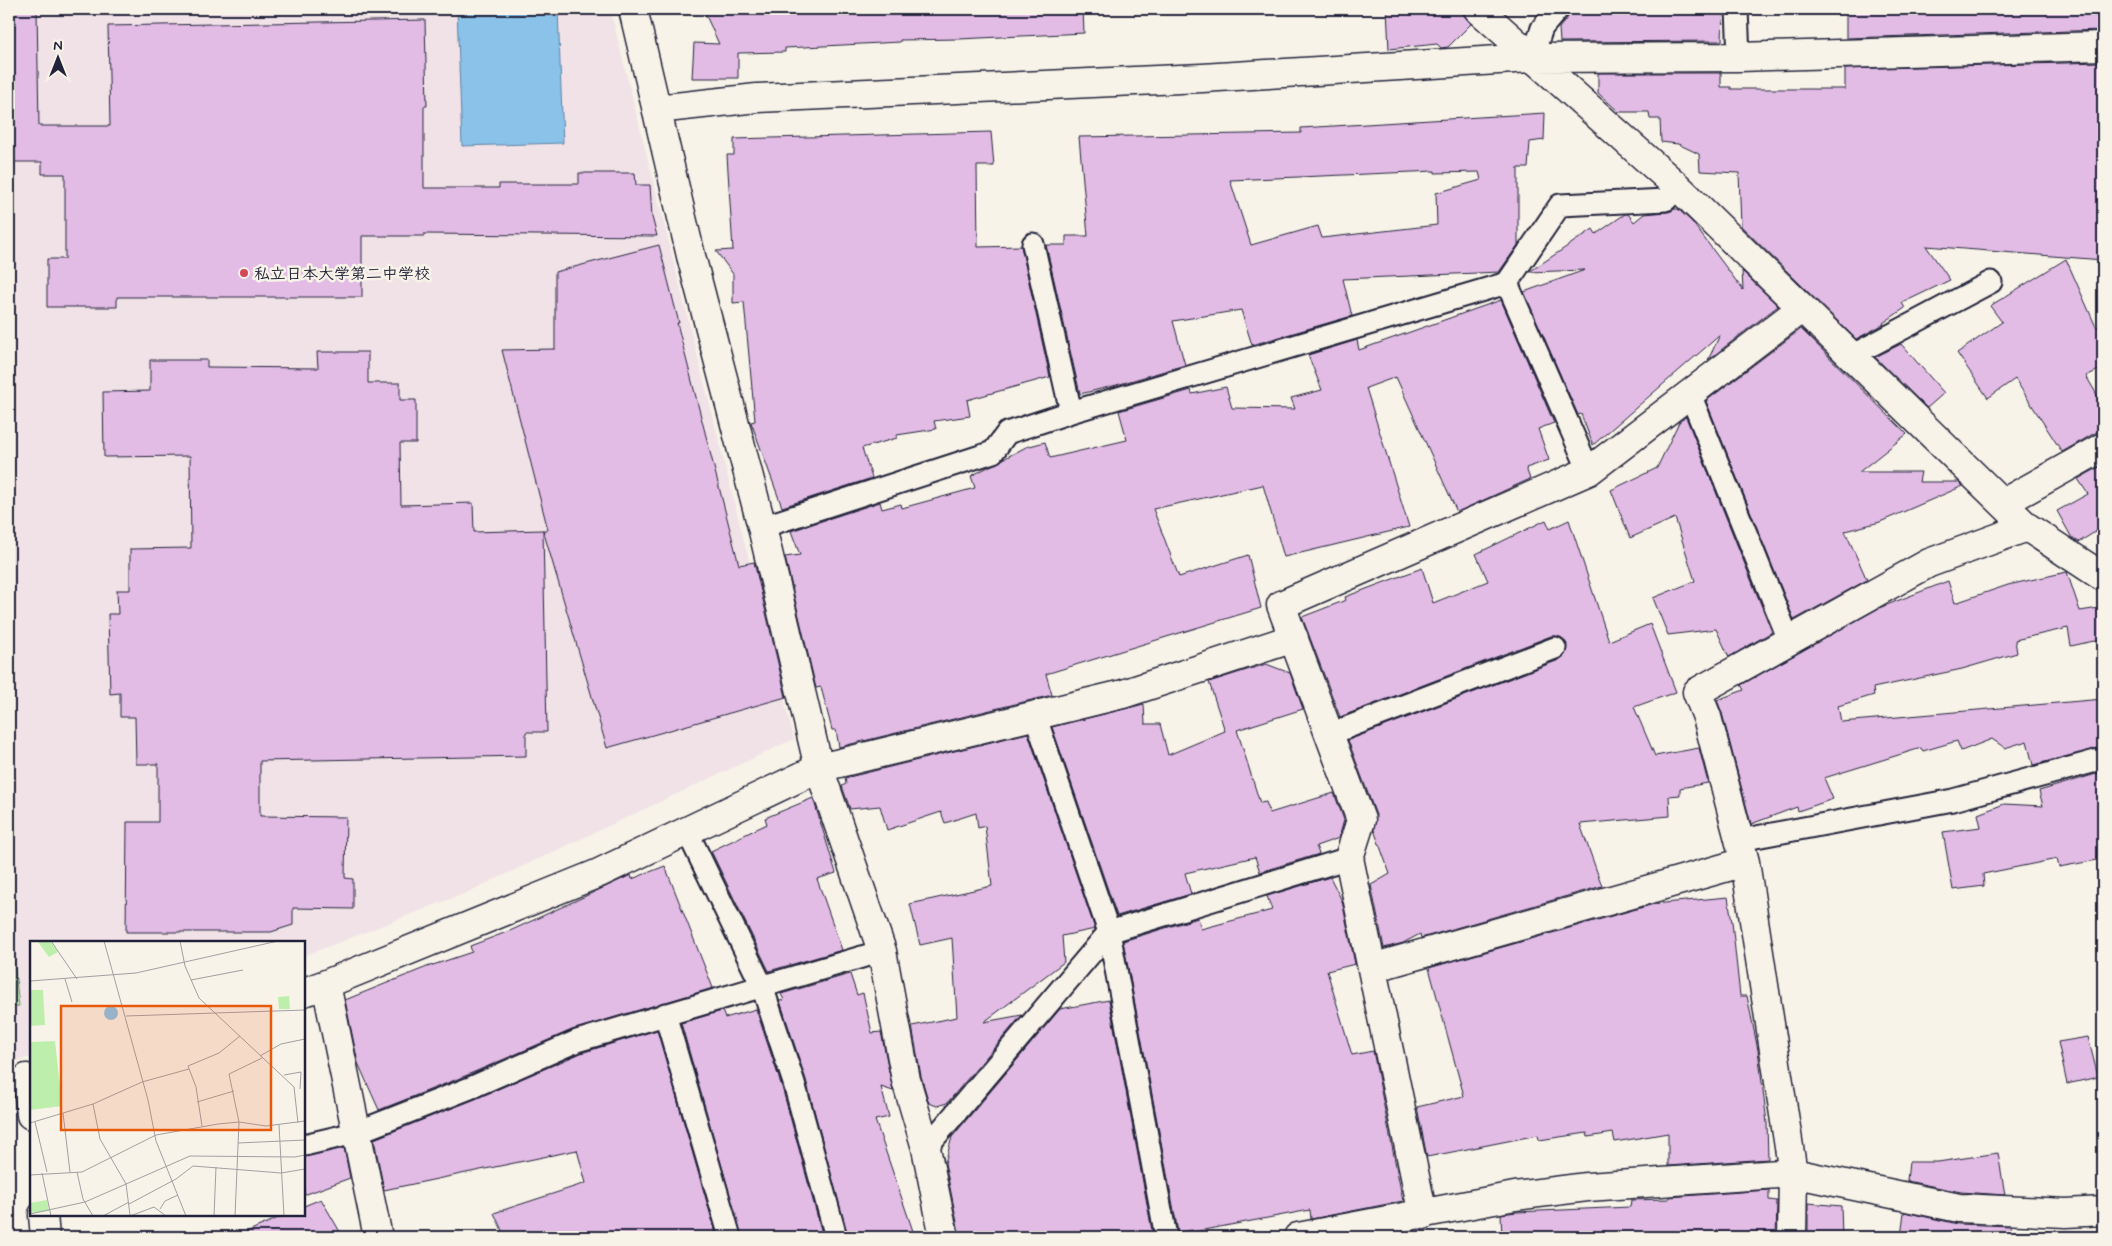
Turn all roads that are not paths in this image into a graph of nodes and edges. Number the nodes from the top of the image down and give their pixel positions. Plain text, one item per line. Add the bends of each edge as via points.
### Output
1 (633, 9) edge
2 (1478, 9) edge
3 (1558, 9) edge
4 (1737, 9) edge
5 (2103, 46) edge
6 (1739, 57) junction
7 (1532, 58) junction
8 (657, 109) junction
9 (1678, 187) junction
10 (1032, 244) dead end
11 (1992, 282) dead end
12 (1507, 283) junction
13 (1802, 308) junction
14 (1851, 356) junction
15 (1690, 394) junction
16 (1071, 412) junction
17 (2103, 447) edge
18 (1589, 471) junction
19 (2002, 503) junction
20 (762, 527) junction
21 (2027, 527) junction
22 (2103, 577) edge
23 (1294, 638) junction
24 (1789, 640) junction
25 (1555, 648) dead end
26 (1035, 715) junction
27 (1330, 734) junction
28 (2103, 759) edge
29 (819, 768) junction
30 (687, 831) junction
31 (1742, 851) junction
32 (1349, 858) junction
33 (1109, 932) junction
34 (882, 951) junction
35 (1372, 968) junction
36 (762, 986) junction
37 (315, 988) edge
38 (665, 1014) junction
39 (22, 1080) edge
40 (30, 1111) edge
41 (355, 1133) junction
42 (305, 1144) edge
43 (926, 1148) junction
44 (1793, 1173) junction
45 (2103, 1211) edge
46 (1424, 1214) junction
47 (43, 1216) edge
48 (1328, 1234) edge
49 (45, 1237) edge
50 (378, 1237) edge
51 (730, 1237) edge
52 (836, 1237) edge
53 (944, 1237) edge
54 (1166, 1237) edge
55 (1298, 1237) edge
56 (1792, 1237) edge

1 - 8 street
2 - 7 street
3 - 7 lane via 1542,28
4 - 6 lane
5 - 6 street
6 - 7 street
7 - 8 street via 1202,78 757,98
7 - 9 street
8 - 20 street via 691,256
9 - 12 lane via 1666,200 1560,205
9 - 13 street
10 - 16 lane
11 - 14 lane
12 - 16 lane
12 - 18 lane
13 - 14 street
13 - 15 street
14 - 19 street
15 - 18 street
15 - 24 lane
16 - 20 lane via 1006,433 993,452
17 - 19 street
18 - 23 street via 1281,605
19 - 21 street
20 - 29 street
21 - 22 street
21 - 24 street via 1930,563
23 - 26 street via 1123,694
23 - 27 street
24 - 31 street via 1697,692 1707,718
25 - 27 lane
26 - 29 street
26 - 33 lane
27 - 32 street via 1361,820
28 - 31 lane via 1954,800
29 - 30 street
29 - 34 street
30 - 36 lane
30 - 37 street via 599,873
31 - 35 street
31 - 44 street
32 - 33 lane
32 - 35 street
33 - 43 lane
33 - 54 lane
34 - 36 lane
34 - 43 street via 906,1080
35 - 46 street
36 - 38 lane
36 - 52 lane via 794,1083
37 - 41 street
38 - 41 lane via 577,1041
38 - 51 lane
39 - 40 street
41 - 42 lane
41 - 50 street
43 - 53 street
44 - 45 street via 1960,1208 2066,1213
44 - 46 street via 1587,1187 1514,1196
44 - 56 street
46 - 48 street
47 - 49 street
48 - 55 street

